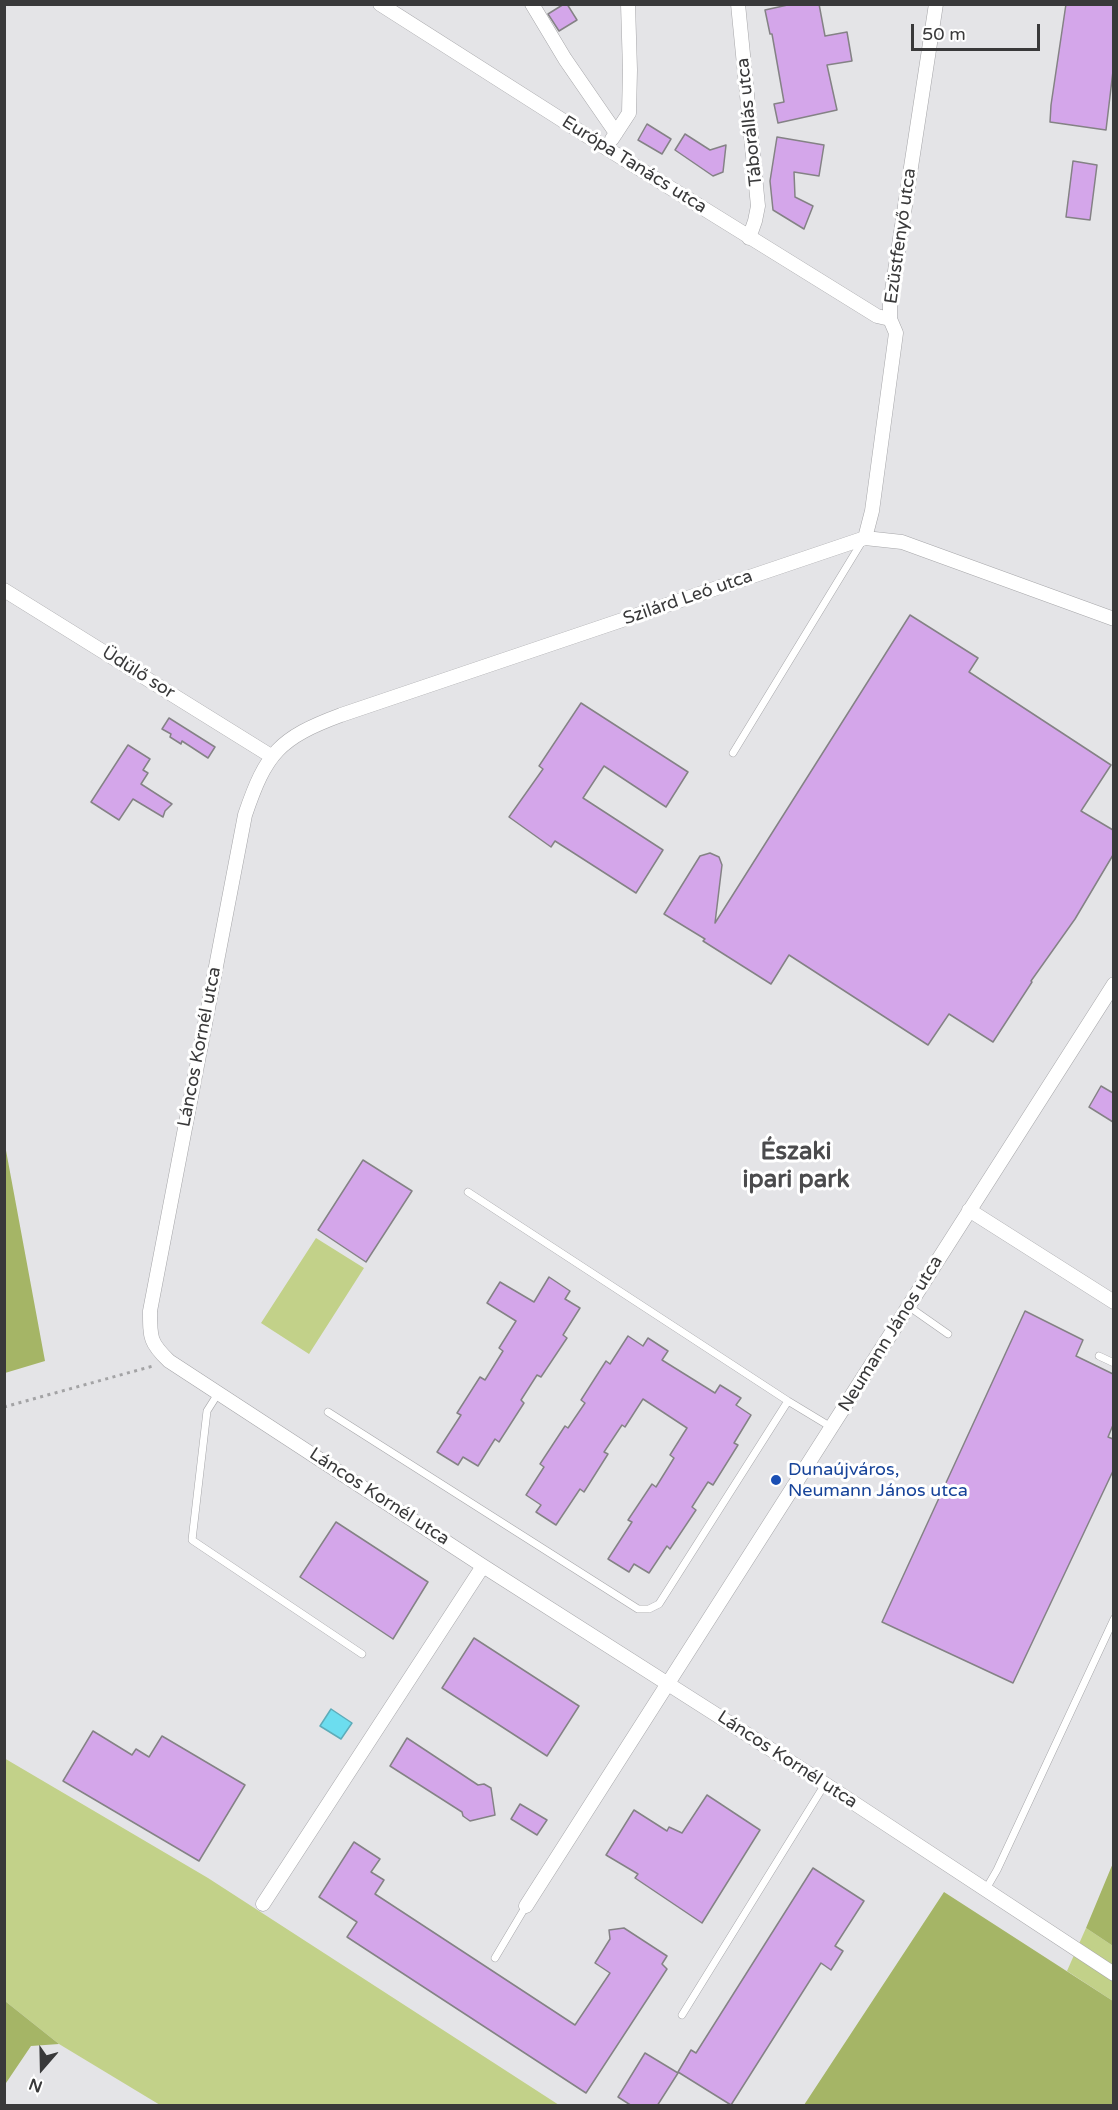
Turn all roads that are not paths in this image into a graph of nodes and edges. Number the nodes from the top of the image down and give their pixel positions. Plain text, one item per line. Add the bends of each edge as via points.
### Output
1 (380, 4) edge
2 (532, 4) edge
3 (628, 4) edge
4 (738, 4) edge
5 (936, 4) edge
6 (616, 133) junction
7 (606, 148) junction
8 (749, 238) junction
9 (890, 319) junction
10 (865, 538) junction
11 (4, 583) edge
12 (9, 593) edge
13 (1113, 619) edge
14 (733, 753) dead end
15 (271, 756) junction
16 (1113, 984) edge
17 (468, 1192) dead end
18 (969, 1210) junction
19 (1113, 1302) edge
20 (908, 1306) junction
21 (948, 1334) dead end
22 (1099, 1356) dead end
23 (1113, 1363) edge
24 (219, 1392) junction
25 (788, 1401) junction
26 (328, 1412) dead end
27 (831, 1427) junction
28 (483, 1566) junction
29 (1113, 1619) edge
30 (362, 1654) dead end
31 (668, 1683) junction
32 (825, 1784) junction
33 (986, 1889) junction
34 (263, 1904) dead end
35 (526, 1906) joint
36 (495, 1958) dead end
37 (1113, 1974) edge
38 (682, 2015) dead end

1 - 7 street, Európa Tanács utca
2 - 6 street
3 - 6 street via 629,113
4 - 8 street, Táborállás utca via 758,206
5 - 9 street, Ezüstfenyő utca
6 - 7 street
7 - 8 street, Európa Tanács utca
8 - 9 street, Európa Tanács utca via 877,316
9 - 10 street, Ezüstfenyő utca via 896,333
10 - 13 street, Szilárd Leó utca via 902,542
10 - 14 lane
10 - 15 street, Szilárd Leó utca via 314,725
11 - 12 street
12 - 15 street, Üdülő sor
15 - 24 street, Láncos Kornél utca via 245,815 150,1311 150,1335 155,1348
16 - 18 street, Neumann János utca
17 - 25 lane
18 - 19 street
18 - 20 street, Neumann János utca
20 - 21 lane
20 - 27 street, Neumann János utca
22 - 23 lane
24 - 28 street, Láncos Kornél utca
24 - 30 lane via 207,1411 192,1540
25 - 26 lane via 659,1604 649,1609 639,1609
25 - 27 lane
27 - 31 street, Neumann János utca
28 - 31 street, Láncos Kornél utca
28 - 34 street
29 - 33 lane
31 - 32 street, Láncos Kornél utca
31 - 35 street, Neumann János utca
32 - 33 street, Láncos Kornél utca
32 - 38 lane
33 - 37 street, Láncos Kornél utca
35 - 36 lane

